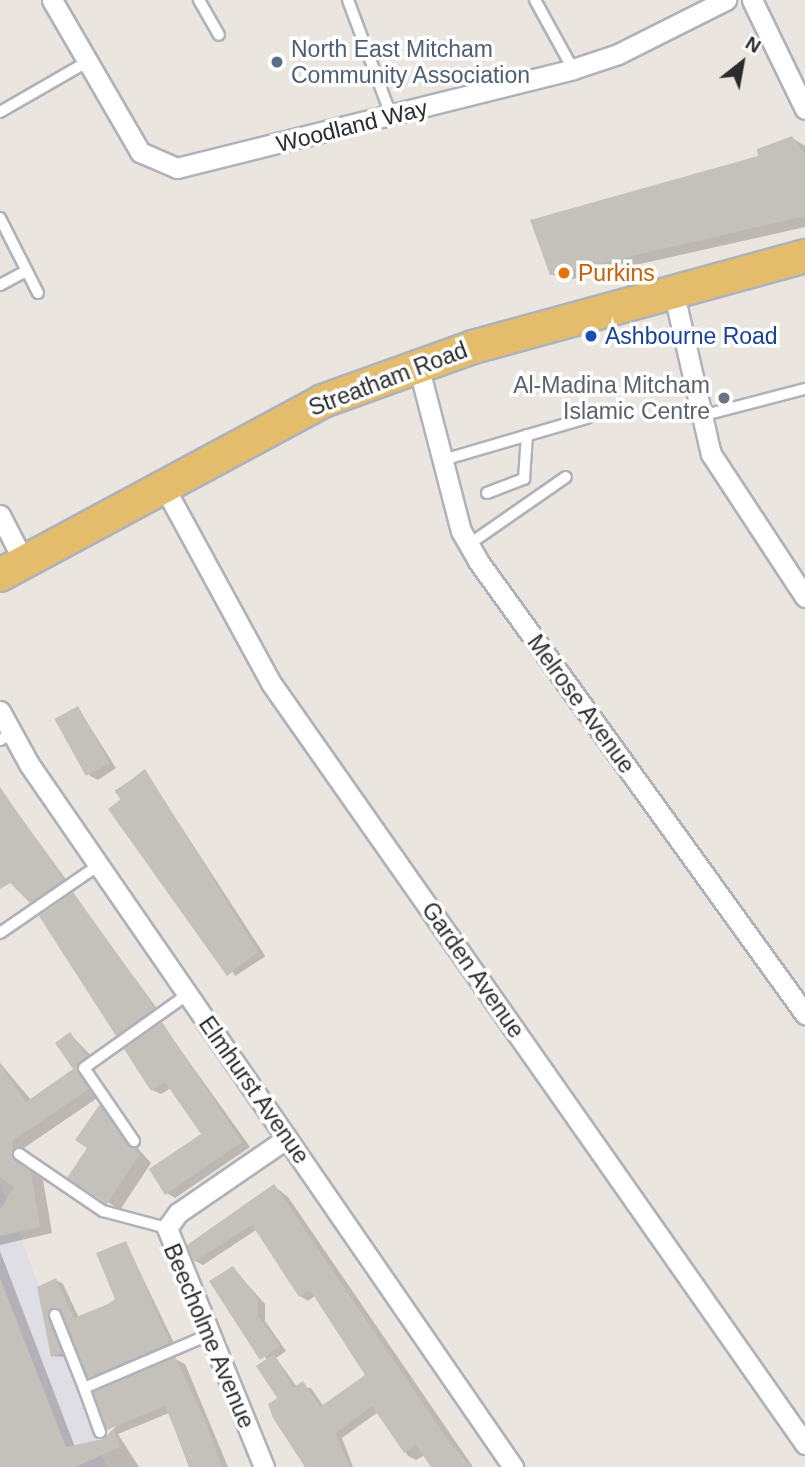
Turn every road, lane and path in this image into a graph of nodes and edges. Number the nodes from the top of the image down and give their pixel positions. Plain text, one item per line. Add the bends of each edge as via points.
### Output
1 (52, 0) edge
2 (199, 0) edge
3 (348, 0) edge
4 (534, 0) edge
5 (726, 0) edge
6 (752, 0) edge
7 (219, 35) dead end
8 (87, 62) junction
9 (573, 69) junction
10 (804, 104) edge
11 (0, 112) edge
12 (391, 115) junction
13 (0, 218) edge
14 (805, 256) edge
15 (26, 271) junction
16 (0, 285) edge
17 (673, 290) junction
18 (38, 293) dead end
19 (418, 365) junction
20 (805, 389) edge
21 (701, 416) junction
22 (587, 418) dead end
23 (527, 435) junction
24 (443, 460) junction
25 (566, 477) dead end
26 (162, 484) junction
27 (487, 493) dead end
28 (0, 515) edge
29 (468, 545) junction
30 (12, 569) edge
31 (805, 597) edge
32 (0, 711) edge
33 (6, 737) edge
34 (99, 865) junction
35 (0, 933) edge
36 (188, 994) junction
37 (805, 1014) edge
38 (287, 1138) junction
39 (134, 1141) dead end
40 (19, 1154) dead end
41 (167, 1228) junction
42 (55, 1315) dead end
43 (208, 1335) junction
44 (84, 1388) junction
45 (100, 1432) dead end
46 (805, 1444) edge
47 (260, 1466) edge
48 (513, 1467) edge

1 - 8 street, Woodland Way
2 - 7 lane
3 - 12 lane
4 - 9 lane
5 - 9 street, Woodland Way via 618,54
6 - 10 street
8 - 11 lane
8 - 12 street, Woodland Way via 140,152 166,166 194,165
9 - 12 street, Woodland Way
13 - 15 lane
14 - 17 main road, Streatham Road
15 - 16 lane
15 - 18 lane
17 - 19 main road, Streatham Road
17 - 21 street
19 - 24 street, Melrose Avenue
19 - 26 main road, Streatham Road via 323,401
20 - 21 lane
21 - 31 street via 723,476
22 - 23 lane
23 - 24 lane
23 - 27 lane via 524,479
24 - 29 street, Melrose Avenue
25 - 29 lane
26 - 30 main road, Streatham Road
26 - 46 street, Garden Avenue via 271,683
28 - 30 street
29 - 37 street, Melrose Avenue
32 - 33 street, Elmhurst Avenue
33 - 34 street, Elmhurst Avenue
34 - 35 lane
34 - 36 street, Elmhurst Avenue
36 - 38 street, Elmhurst Avenue
36 - 39 lane via 84,1068
38 - 41 street, Beecholme Avenue via 178,1213
38 - 48 street, Elmhurst Avenue
40 - 41 lane via 103,1211
41 - 43 street, Beecholme Avenue
42 - 44 lane
43 - 44 lane
43 - 47 street, Beecholme Avenue
44 - 45 lane

